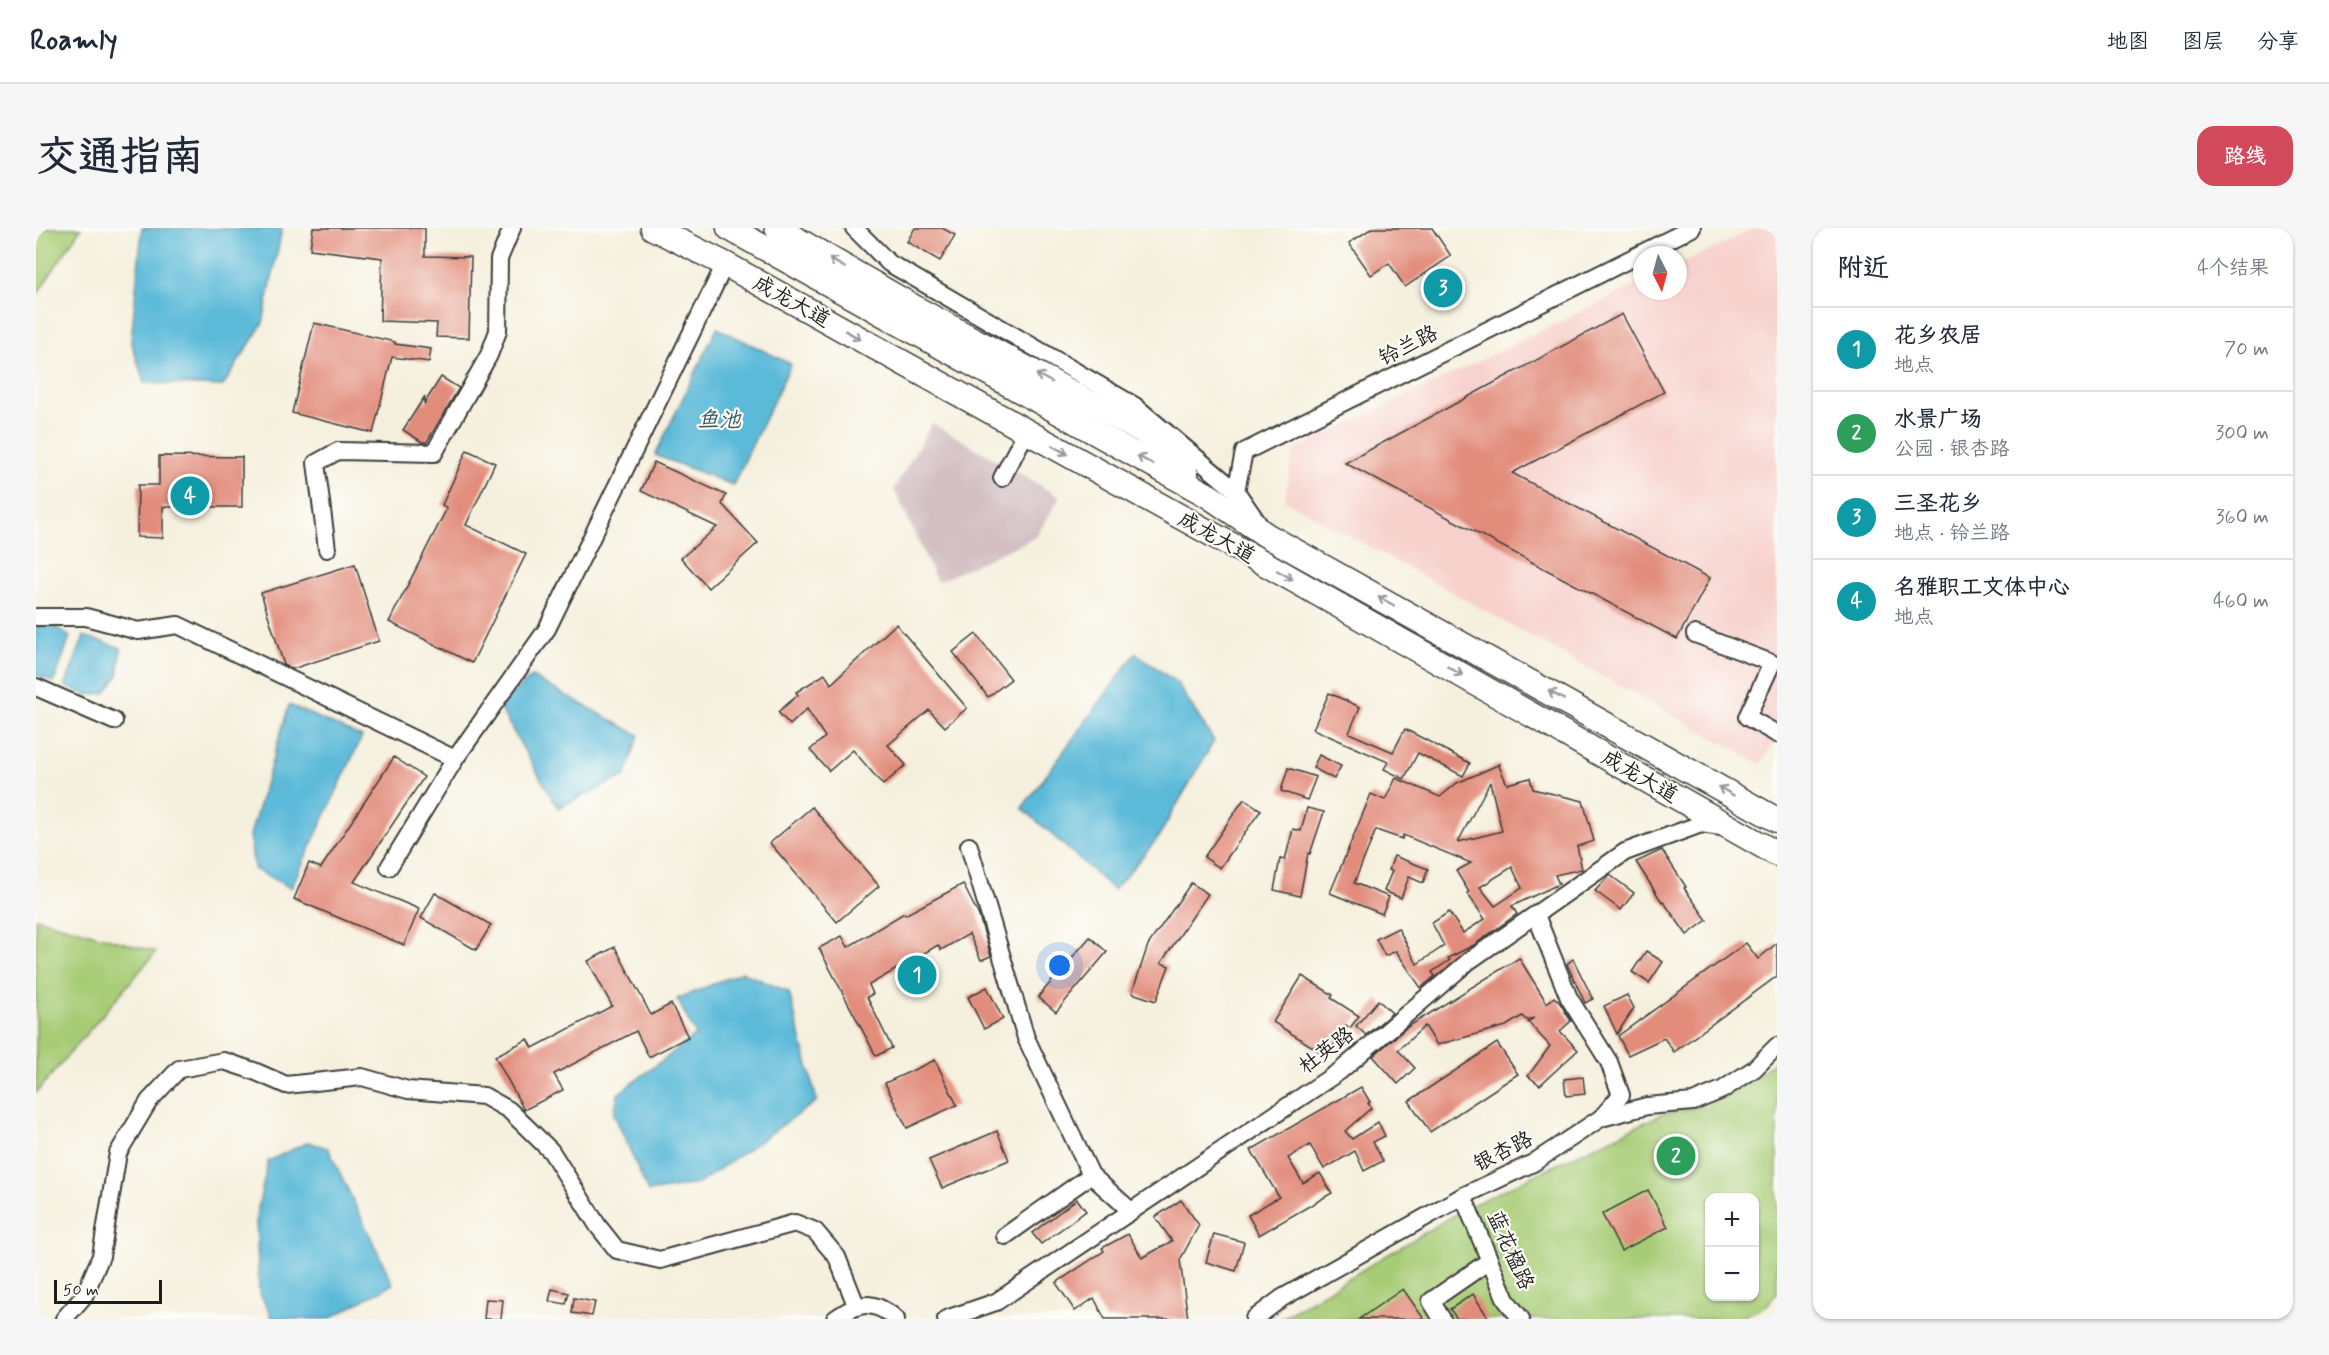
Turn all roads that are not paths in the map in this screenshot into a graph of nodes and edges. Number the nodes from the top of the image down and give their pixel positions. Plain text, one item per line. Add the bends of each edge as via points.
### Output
1 (512, 228) edge
2 (653, 228) edge
3 (729, 228) edge
4 (777, 228) edge
5 (854, 228) edge
6 (1692, 228) edge
7 (725, 264) junction
8 (1026, 432) junction
9 (1002, 478) dead end
10 (1236, 491) junction
11 (1209, 496) junction
12 (1266, 535) junction
13 (327, 549) dead end
14 (36, 616) edge
15 (1695, 634) dead end
16 (36, 687) edge
17 (114, 721) dead end
18 (1777, 734) edge
19 (455, 759) junction
20 (1777, 820) edge
21 (1731, 828) junction
22 (969, 846) dead end
23 (1777, 854) edge
24 (389, 867) dead end
25 (1536, 915) junction
26 (1777, 1046) edge
27 (1601, 1118) junction
28 (1091, 1175) junction
29 (1463, 1196) junction
30 (1131, 1211) junction
31 (1005, 1236) dead end
32 (1490, 1261) junction
33 (856, 1305) junction
34 (64, 1319) edge
35 (835, 1319) edge
36 (896, 1319) edge
37 (946, 1319) edge
38 (1254, 1319) edge
39 (1442, 1319) edge
40 (1521, 1319) edge

1 - 13 street via 499,259 498,331 489,355 434,453 338,451 316,464
2 - 7 highway, 成龙大道
11 -> 3 highway, 成龙大道
11 -> 4 highway via 1144,432
5 - 10 street via 889,263 1135,406
6 - 10 street, 铃兰路 via 1244,452
7 -> 8 highway, 成龙大道
7 - 19 street via 547,629
8 - 9 street
8 -> 21 highway, 成龙大道
10 - 12 street
11 - 12 highway, 成龙大道
20 -> 12 highway, 成龙大道
14 - 19 street via 86,617 138,631 178,625
15 - 18 street via 1772,663 1747,717
16 - 17 street
19 - 24 street
21 - 23 highway, 成龙大道
21 - 25 street, 杜英路 via 1701,824 1625,852
22 - 28 street via 1026,1038
25 - 27 street via 1569,998 1609,1062 1621,1095
25 - 30 street, 杜英路 via 1469,962 1340,1071
26 - 27 street, 银杏路 via 1754,1069 1722,1090 1693,1102 1647,1106
27 - 29 street, 银杏路 via 1533,1163
28 - 30 street
28 - 31 street
29 - 32 street, 蓝花楹路
29 - 38 street, 银杏路 via 1282,1298
30 - 37 street, 杜英路 via 996,1302
32 - 39 street via 1431,1301
32 - 40 street, 蓝花楹路 via 1506,1300
33 - 34 street via 837,1257 815,1231 795,1223 660,1260 617,1250 551,1151 509,1110 484,1096 408,1090 362,1077 286,1085 224,1061 178,1070 149,1101 118,1153 101,1256 84,1296
33 - 35 street
33 - 36 street via 872,1306

